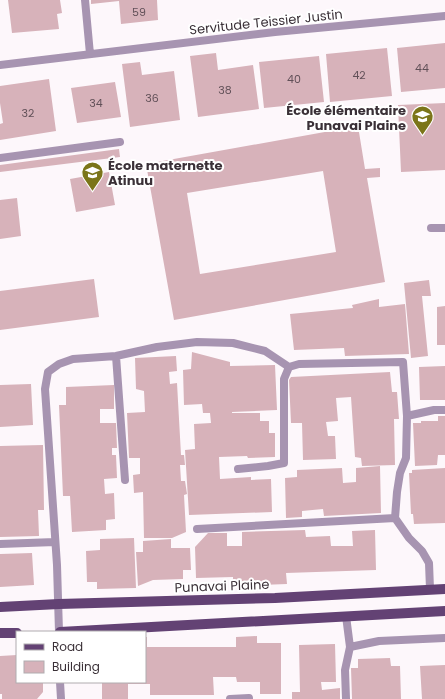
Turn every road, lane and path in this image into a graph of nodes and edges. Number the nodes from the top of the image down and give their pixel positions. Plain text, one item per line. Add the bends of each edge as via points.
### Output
1 (85, 0) edge
2 (445, 16) edge
3 (90, 54) junction
4 (0, 65) edge
5 (120, 142) dead end
6 (0, 158) edge
7 (431, 228) dead end
8 (445, 228) edge
9 (116, 356) junction
10 (289, 367) junction
11 (445, 410) edge
12 (407, 416) junction
13 (238, 469) dead end
14 (125, 480) dead end
15 (395, 518) junction
16 (198, 529) dead end
17 (55, 542) junction
18 (0, 544) edge
19 (430, 589) junction
20 (445, 589) edge
21 (58, 604) junction
22 (0, 607) edge
23 (445, 611) edge
24 (346, 616) junction
25 (59, 631) edge
26 (77, 631) edge
27 (0, 633) edge
28 (16, 633) edge
29 (445, 638) edge
30 (350, 647) junction
31 (60, 683) edge
32 (249, 698) dead end
33 (61, 699) edge
34 (230, 699) edge
35 (346, 699) edge

1 - 3 street
2 - 3 street, Servitude Teissier Justin via 275,32
3 - 4 street, Servitude Teissier Justin
5 - 6 street
7 - 8 street
9 - 10 street via 198,342 233,343 265,351
9 - 14 street
9 - 17 street via 73,359 59,364 48,372 45,390
10 - 12 street via 298,364 403,362
10 - 13 street via 284,379 284,463
11 - 12 street
12 - 15 street via 406,458 400,473
15 - 16 street
15 - 19 street via 429,563
17 - 18 street
17 - 21 street
19 - 20 main road, Punavai Plaine
19 - 21 main road, Punavai Plaine via 275,598
21 - 22 main road, Punavai Plaine
21 - 25 street
23 - 24 main road
24 - 26 main road
24 - 30 street
27 - 28 main road
29 - 30 street via 379,641
30 - 35 street via 345,670
31 - 33 street
32 - 34 street

